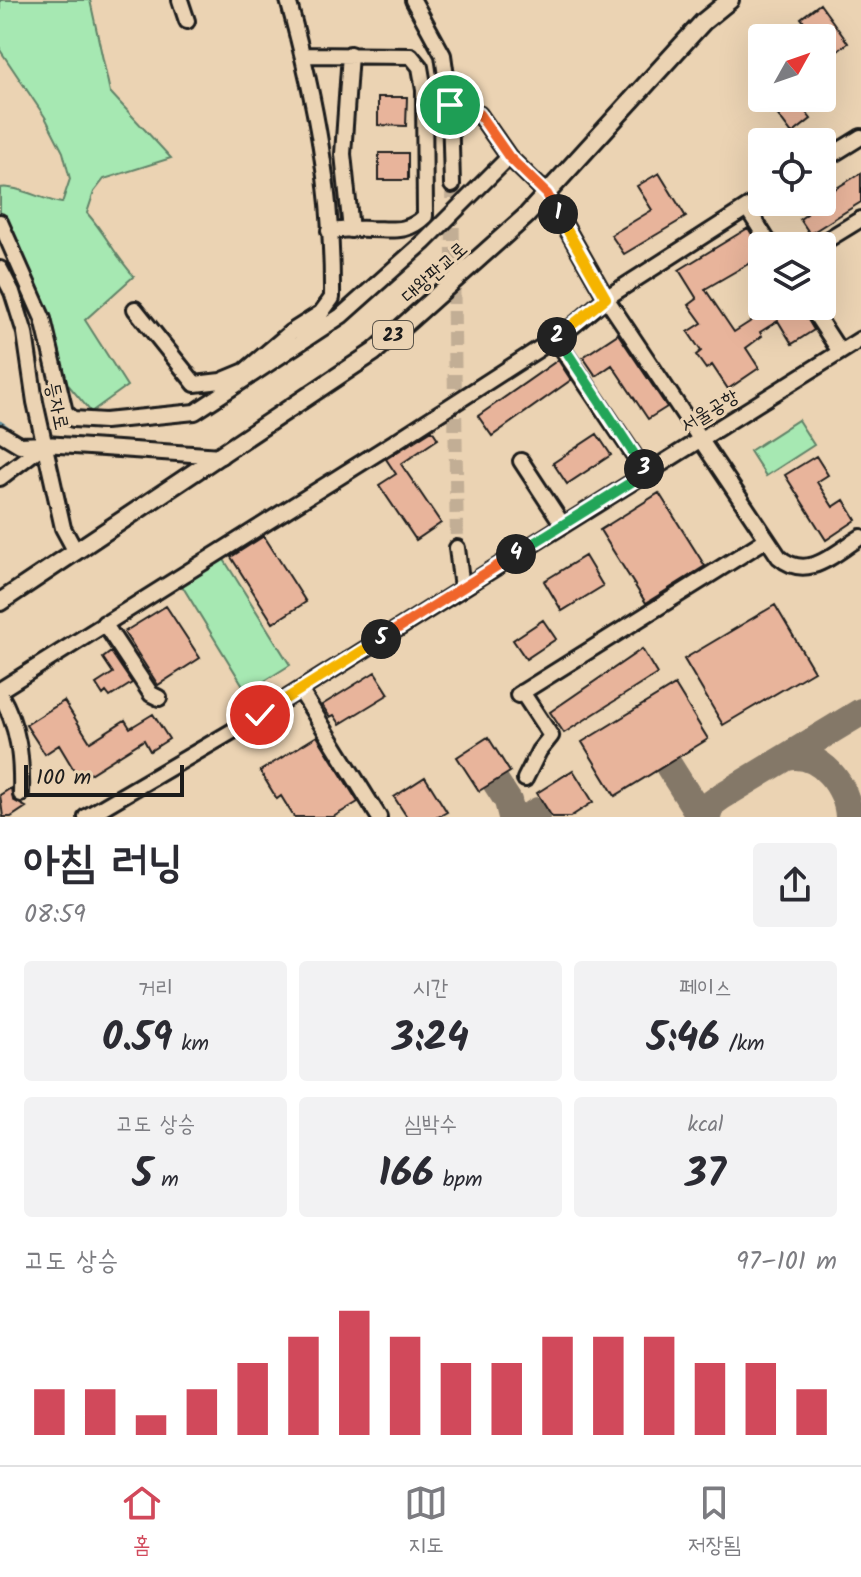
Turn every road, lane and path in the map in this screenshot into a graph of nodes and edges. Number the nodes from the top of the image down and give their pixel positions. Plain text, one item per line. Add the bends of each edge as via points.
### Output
1 (180, 0) edge
2 (288, 0) edge
3 (413, 0) edge
4 (730, 0) edge
5 (187, 21) dead end
6 (350, 54) junction
7 (303, 55) junction
8 (450, 105) junction
9 (861, 137) edge
10 (836, 152) edge
11 (509, 157) junction
12 (452, 185) tunnel mouth
13 (547, 194) junction
14 (747, 208) joint
15 (861, 219) edge
16 (0, 222) edge
17 (351, 230) junction
18 (329, 231) junction
19 (762, 232) edge
20 (836, 234) edge
21 (0, 269) edge
22 (606, 298) junction
23 (135, 309) dead end
24 (819, 320) edge
25 (555, 338) junction
26 (861, 339) edge
27 (840, 352) junction
28 (0, 433) edge
29 (699, 440) junction
30 (45, 444) junction
31 (221, 456) junction
32 (521, 461) dead end
33 (646, 473) junction
34 (0, 478) edge
35 (563, 525) junction
36 (861, 537) edge
37 (767, 539) junction
38 (457, 548) tunnel mouth
39 (76, 552) junction
40 (462, 588) junction
41 (0, 602) edge
42 (104, 623) junction
43 (300, 690) junction
44 (0, 692) edge
45 (159, 698) dead end
46 (525, 779) dead end
47 (21, 794) dead end
48 (86, 817) edge
49 (379, 817) edge

1 - 5 street
2 - 7 street
3 - 8 street via 443,55
4 - 13 main road, 대왕판교로 / 23 via 693,33
6 - 7 street
6 - 17 street via 343,154
6 - 17 street via 411,56 420,67 427,207 416,225 395,232
7 - 18 street via 326,165
8 - 11 street via 479,114
8 - 12 street
9 - 10 street
11 - 13 street
11 - 16 street via 341,316 195,412 105,421 73,419 65,412 43,319
13 - 22 street
13 - 31 main road, 대왕판교로 / 23 via 374,352
14 - 19 street
14 - 22 street
15 - 20 street
17 - 18 street
18 - 23 street via 332,298 321,313 245,371 221,381 195,384
21 - 30 street, 등자로 via 25,333
22 - 25 street
22 - 29 street
24 - 27 street
25 - 33 street
25 - 42 street
26 - 27 street, 서울공항
27 - 29 street, 서울공항
28 - 30 street via 20,445
29 - 33 street, 서울공항
29 - 37 street
30 - 31 street
30 - 34 street
30 - 39 street, 등자로 via 63,528
31 - 39 main road, 대왕판교로 / 23
32 - 35 street
33 - 35 street, 서울공항
35 - 40 street, 서울공항
36 - 37 street via 802,569 791,567
37 - 46 street via 520,693 551,736
38 - 40 street
39 - 41 main road, 대왕판교로 / 23
40 - 43 street, 서울공항
42 - 44 street
42 - 45 street via 151,694
43 - 48 street, 서울공항
43 - 49 street
44 - 47 street via 13,718 22,761

